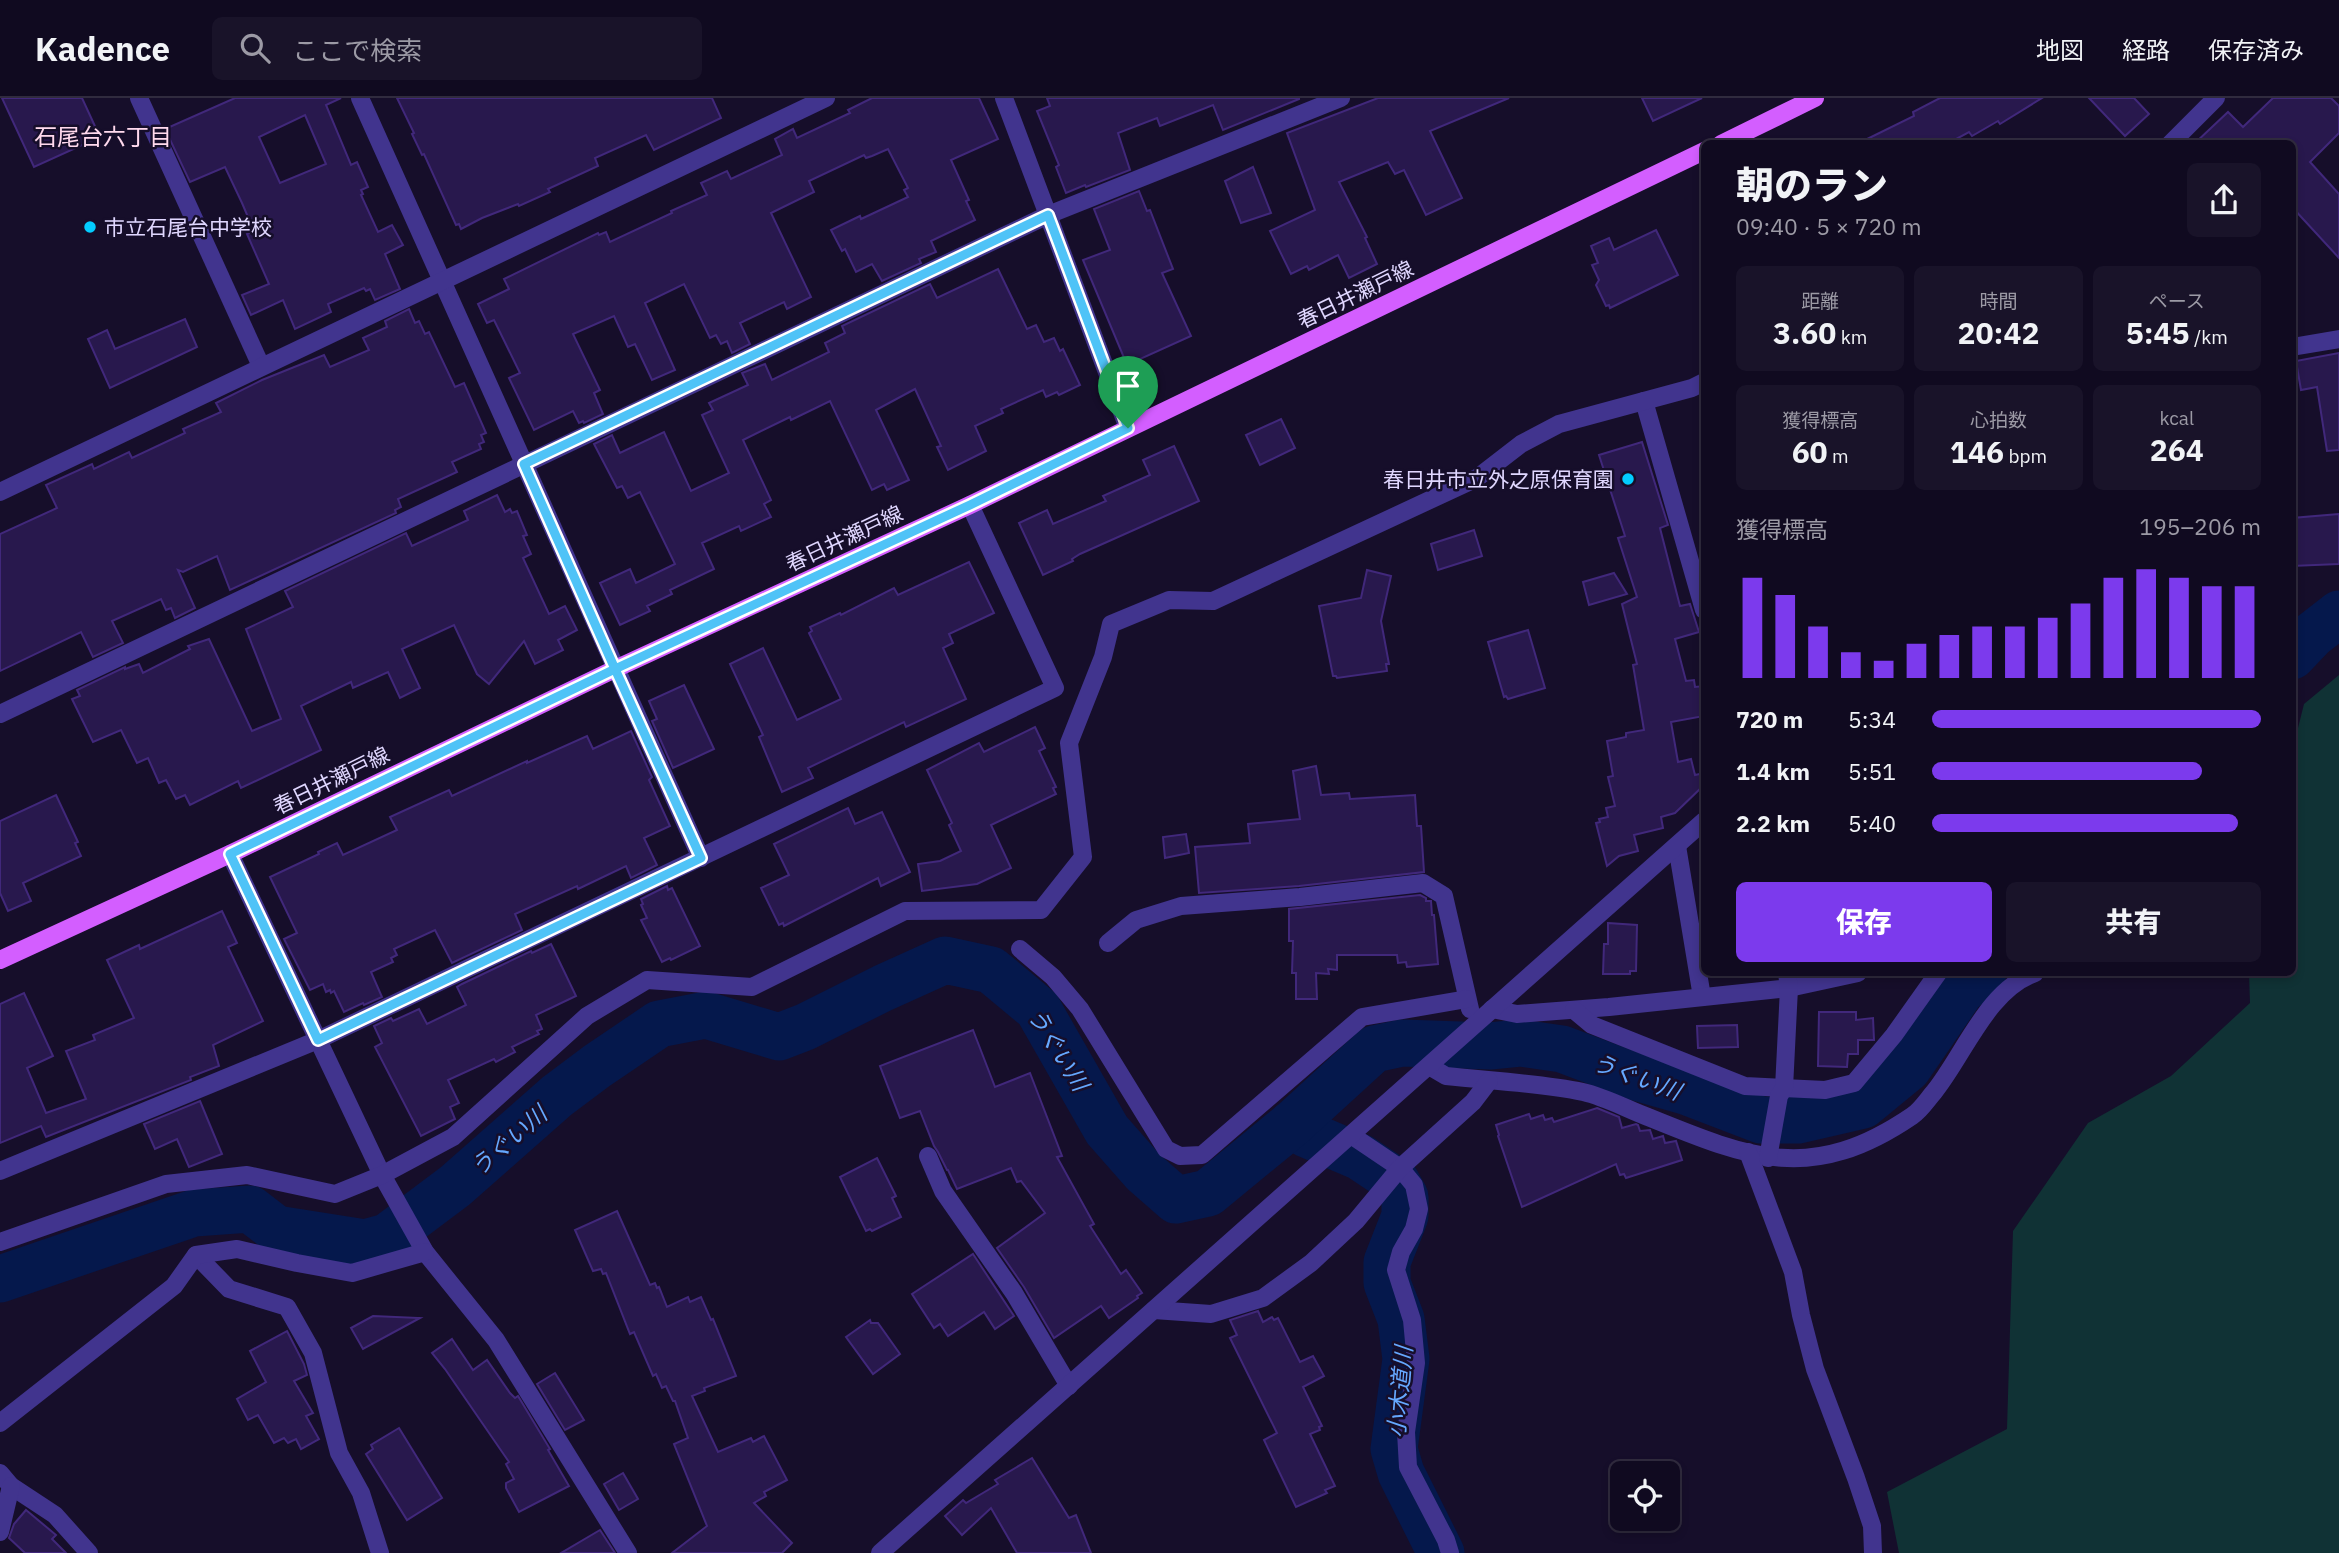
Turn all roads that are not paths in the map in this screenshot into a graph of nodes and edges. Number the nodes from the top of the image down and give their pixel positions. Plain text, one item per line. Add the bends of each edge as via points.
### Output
1 (139, 98) edge
2 (826, 98) edge
3 (1004, 98) edge
4 (1341, 98) edge
5 (1815, 98) edge
6 (2216, 98) edge
7 (366, 100) edge
8 (1729, 140) edge
9 (2174, 140) edge
10 (1701, 152) edge
11 (1048, 215) junction
12 (443, 280) junction
13 (2339, 339) edge
14 (2296, 346) edge
15 (261, 366) junction
16 (1701, 384) edge
17 (1644, 401) junction
18 (1128, 428) junction
19 (524, 464) junction
20 (0, 492) edge
21 (970, 505) junction
22 (1701, 600) edge
23 (615, 669) junction
24 (0, 714) edge
25 (1701, 824) edge
26 (1676, 846) junction
27 (230, 854) junction
28 (701, 858) junction
29 (1108, 943) dead end
30 (1020, 949) dead end
31 (0, 960) edge
32 (1832, 976) edge
33 (1936, 976) edge
34 (2025, 976) edge
35 (1788, 981) edge
36 (1702, 997) junction
37 (1467, 999) junction
38 (1492, 1009) junction
39 (1574, 1010) junction
40 (1474, 1026) junction
41 (318, 1040) junction
42 (1429, 1065) junction
43 (1489, 1081) junction
44 (1784, 1088) junction
45 (1350, 1136) junction
46 (1748, 1152) junction
47 (928, 1156) dead end
48 (1768, 1158) junction
49 (1400, 1168) junction
50 (0, 1171) edge
51 (382, 1175) junction
52 (0, 1242) edge
53 (425, 1252) junction
54 (195, 1255) junction
55 (1154, 1310) junction
56 (1069, 1385) junction
57 (0, 1423) edge
58 (6, 1480) edge
59 (0, 1532) edge
60 (89, 1553) edge
61 (380, 1553) edge
62 (628, 1553) edge
63 (880, 1553) edge
64 (1451, 1553) edge
65 (1873, 1553) edge

1 - 15 street
2 - 12 street
3 - 11 street
4 - 11 street
5 - 8 main road
6 - 9 street
7 - 12 street
10 - 18 main road, 春日井瀬戸線
11 - 18 street
11 - 19 street
12 - 15 street
12 - 19 street
13 - 14 street
15 - 20 street
16 - 17 street
17 - 22 street
17 - 51 street via 1559,424 1521,444 1477,478 1213,601 1169,600 1111,624 1069,743 1083,857 1041,910 905,911 752,987 647,980 587,1016 453,1137
18 - 21 main road, 春日井瀬戸線
19 - 23 street
19 - 24 street
21 - 23 main road, 春日井瀬戸線
21 - 28 street via 1055,688
23 - 27 main road, 春日井瀬戸線
23 - 28 street
25 - 26 street
26 - 36 street
26 - 38 street
27 - 31 main road, 春日井瀬戸線
27 - 41 street
28 - 41 street
29 - 37 street via 1136,920 1181,906 1423,883 1444,896
30 - 37 street via 1053,977 1080,1009 1166,1149 1180,1156 1202,1155 1362,1017
32 - 35 street
33 - 44 street via 1854,1083 1825,1090
34 - 48 street via 1992,1004 1917,1112 1884,1135 1845,1151 1819,1158
35 - 36 street
35 - 44 street
36 - 39 street
37 - 40 street
38 - 39 street via 1517,1014
38 - 40 street
39 - 44 street via 1592,1025 1745,1086
40 - 42 street
41 - 50 street
41 - 51 street
42 - 43 street via 1446,1076
42 - 45 street
43 - 46 street via 1585,1093 1707,1141
43 - 49 street via 1473,1102
44 - 48 street
45 - 49 street
45 - 55 street
46 - 48 street
46 - 65 street via 1793,1272 1815,1369 1872,1526
47 - 56 street via 943,1191 1014,1293
49 - 55 street via 1347,1229 1263,1298 1211,1314
49 - 64 street via 1414,1185 1419,1209 1396,1270 1412,1320 1416,1363 1406,1432 1408,1467
51 - 52 street via 335,1194 247,1175 166,1184
51 - 53 street
53 - 54 street via 352,1273 237,1249
53 - 62 street via 496,1340
54 - 57 street via 174,1286
54 - 61 street via 229,1289 287,1307 313,1353 339,1453 361,1493
55 - 56 street
56 - 63 street
58 - 59 street
58 - 60 street via 55,1515

